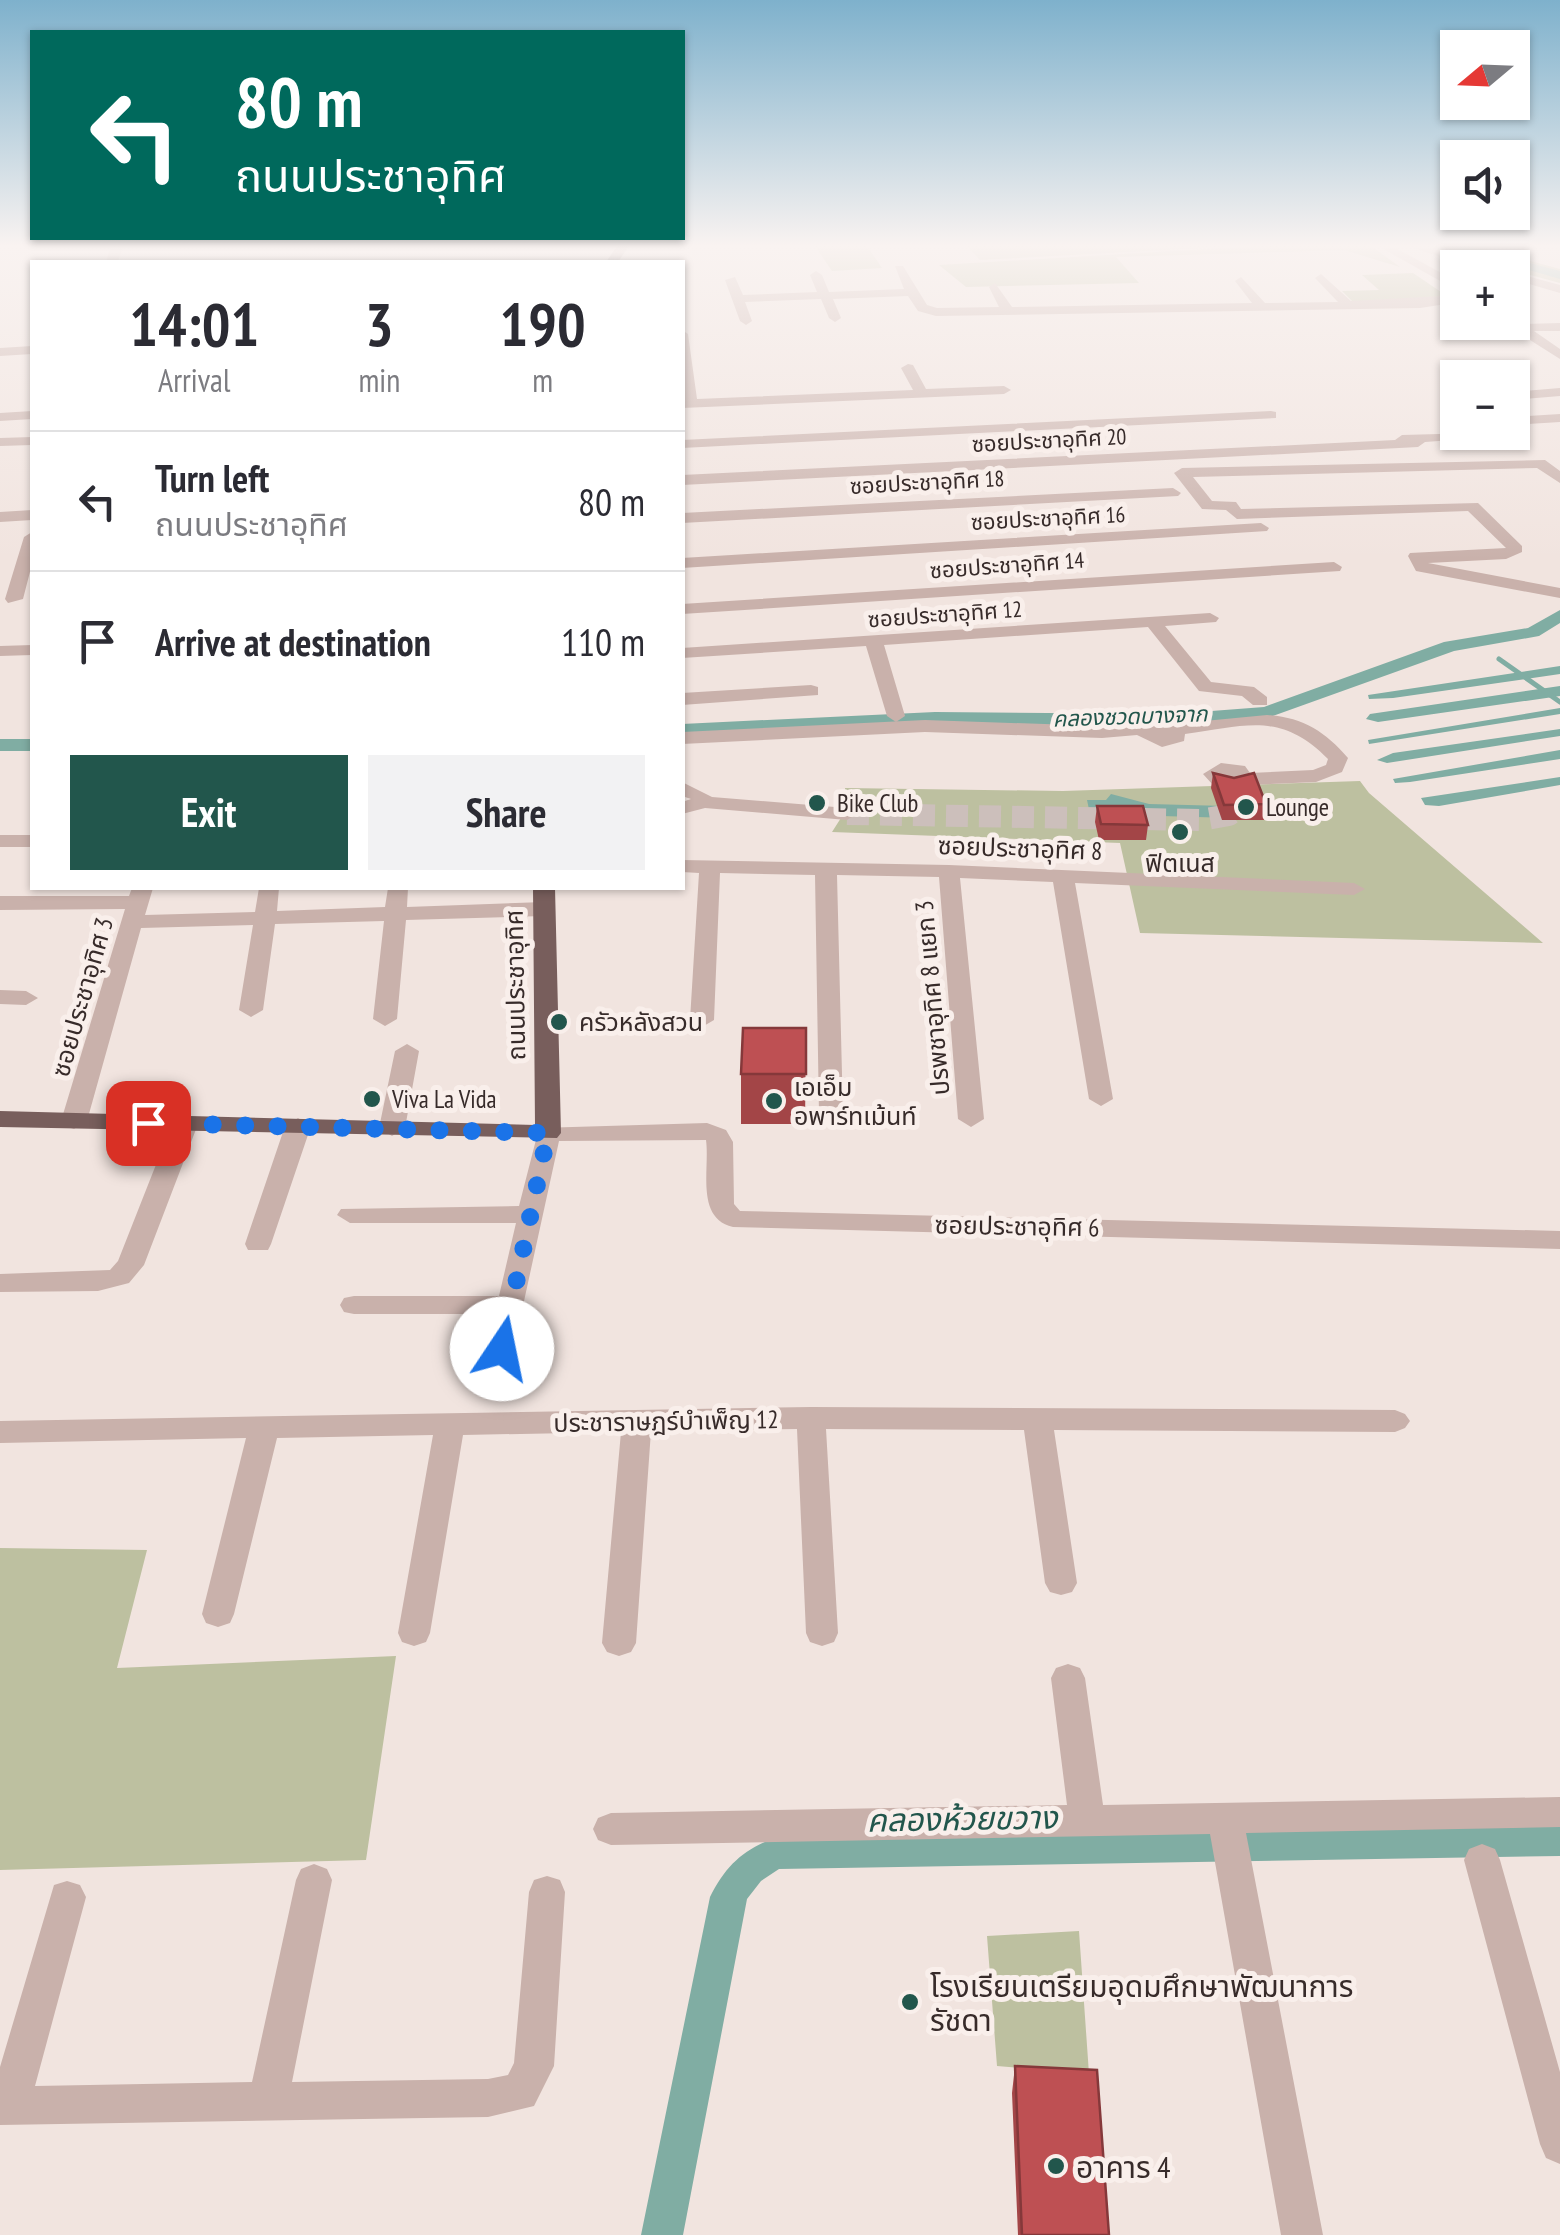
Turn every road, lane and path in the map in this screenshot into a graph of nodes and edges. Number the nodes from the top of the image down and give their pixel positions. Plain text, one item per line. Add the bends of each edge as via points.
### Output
1 (27, 350) edge
2 (0, 352) edge
3 (908, 368) dead end
4 (685, 376) edge
5 (1004, 390) dead end
6 (1560, 392) edge
7 (922, 394) junction
8 (1530, 394) edge
9 (687, 404) edge
10 (30, 415) edge
11 (1271, 416) dead end
12 (0, 418) edge
13 (1560, 418) edge
14 (1194, 419) junction
15 (1532, 420) edge
16 (1440, 436) edge
17 (30, 440) edge
18 (1345, 441) dead end
19 (0, 442) edge
20 (1418, 443) dead end
21 (685, 444) edge
22 (1225, 454) junction
23 (1560, 478) edge
24 (685, 480) edge
25 (1173, 493) dead end
26 (30, 515) edge
27 (0, 517) edge
28 (685, 518) edge
29 (1416, 519) dead end
30 (30, 557) edge
31 (0, 558) edge
32 (30, 560) edge
33 (685, 563) edge
34 (1334, 567) dead end
35 (1138, 580) junction
36 (1184, 593) dead end
37 (1560, 593) edge
38 (16, 599) edge
39 (685, 608) edge
40 (1210, 618) dead end
41 (1153, 622) junction
42 (874, 642) junction
43 (30, 650) edge
44 (0, 652) edge
45 (685, 654) edge
46 (811, 691) dead end
47 (685, 700) edge
48 (1260, 701) dead end
49 (896, 716) dead end
50 (685, 738) edge
51 (1236, 783) tunnel mouth
52 (685, 790) edge
53 (693, 805) edge
54 (847, 814) tunnel mouth
55 (30, 840) edge
56 (0, 841) edge
57 (685, 866) edge
58 (710, 868) junction
59 (826, 869) junction
60 (948, 872) junction
61 (1063, 877) junction
62 (269, 890) edge
63 (398, 890) edge
64 (1354, 890) dead end
65 (544, 898) edge
66 (0, 903) edge
67 (138, 904) edge
68 (396, 913) junction
69 (264, 916) junction
70 (0, 997) edge
71 (26, 998) dead end
72 (251, 1010) dead end
73 (385, 1019) dead end
74 (702, 1020) dead end
75 (407, 1051) dead end
76 (1100, 1099) dead end
77 (831, 1114) dead end
78 (0, 1119) edge
79 (971, 1119) dead end
80 (74, 1122) junction
81 (185, 1124) junction
82 (298, 1126) junction
83 (392, 1128) junction
84 (548, 1133) junction
85 (528, 1214) junction
86 (350, 1215) dead end
87 (1560, 1240) edge
88 (258, 1244) dead end
89 (0, 1283) edge
90 (354, 1305) dead end
91 (510, 1305) junction
92 (502, 1349) dead end
93 (811, 1418) junction
94 (1038, 1420) junction
95 (1395, 1420) dead end
96 (637, 1422) junction
97 (450, 1424) junction
98 (264, 1428) junction
99 (0, 1432) edge
100 (1061, 1582) dead end
101 (218, 1614) dead end
102 (414, 1633) dead end
103 (822, 1633) dead end
104 (619, 1643) dead end
105 (1068, 1678) dead end
106 (1560, 1812) edge
107 (1087, 1819) junction
108 (1226, 1820) junction
109 (610, 1829) dead end
110 (1482, 1860) dead end
111 (314, 1880) dead end
112 (547, 1892) dead end
113 (67, 1897) dead end
114 (268, 2104) junction
115 (5, 2106) edge
116 (1560, 2144) edge
117 (1302, 2235) edge

1 - 2 street
3 - 7 street
4 - 9 street
5 - 7 street
6 - 8 street
7 - 9 street
10 - 12 street
11 - 14 street
13 - 15 street
14 - 21 street
14 - 22 street
16 - 18 street
17 - 19 street
20 - 22 street, ซอยประชาอุทิศ 20
22 - 24 street, ซอยประชาอุทิศ 20
23 - 37 street via 1540,463 1182,473 1208,506 1230,506 1237,514 1472,506 1516,549 1416,556 1422,568
25 - 28 street, ซอยประชาอุทิศ 18
26 - 27 street
29 - 33 street, ซอยประชาอุทิศ 16 via 781,549
30 - 31 street
32 - 38 street
34 - 35 street, ซอยประชาอุทิศ 14
35 - 36 street via 1154,590
35 - 39 street, ซอยประชาอุทิศ 14
40 - 41 street, ซอยประชาอุทิศ 12
41 - 42 street, ซอยประชาอุทิศ 12
41 - 48 street via 1206,687 1247,691
42 - 45 street, ซอยประชาอุทิศ 12
42 - 49 street
43 - 44 street
46 - 47 street
50 - 51 street via 925,726 1173,730 1274,721 1312,733 1338,758 1335,768 1316,776
52 - 53 street via 702,798
53 - 54 street
55 - 56 street
57 - 58 street, ซอยประชาอุทิศ 8
58 - 59 street, ซอยประชาอุทิศ 8
58 - 74 street
59 - 60 street, ซอยประชาอุทิศ 8
59 - 77 street
60 - 61 street, ซอยประชาอุทิศ 8
60 - 79 street, ปรพชาอุทิศ 8 แยก 3
61 - 64 street, ซอยประชาอุทิศ 8
61 - 76 street
62 - 69 street
63 - 68 street
65 - 68 street
65 - 84 main road, ถนนประชาอุทิศ
66 - 67 street
67 - 69 street
67 - 80 street, ซอยประชาอุทิศ 3
68 - 69 street
68 - 73 street
69 - 72 street
70 - 71 street
75 - 83 street
78 - 80 main road
80 - 81 main road
81 - 82 main road
81 - 89 street via 130,1266 119,1277
82 - 83 main road
82 - 88 street
83 - 84 main road
84 - 85 street
84 - 87 street, ซอยประชาอุทิศ 6 via 717,1135 722,1206 733,1219
85 - 86 street
85 - 91 street
90 - 91 street
91 - 92 street
93 - 94 street, ประชาราษฎร์บำเพ็ญ 12
93 - 96 street, ประชาราษฎร์บำเพ็ญ 12
93 - 103 street
94 - 95 street, ประชาราษฎร์บำเพ็ญ 12
94 - 100 street
96 - 97 street, ประชาราษฎร์บำเพ็ญ 12
96 - 104 street
97 - 98 street, ประชาราษฎร์บำเพ็ญ 12
97 - 102 street
98 - 99 street, ประชาราษฎร์บำเพ็ญ 12
98 - 101 street
105 - 107 street
106 - 108 street
107 - 108 street
107 - 109 street
108 - 117 street
110 - 116 street
111 - 114 street
112 - 114 street via 534,2066 520,2092
113 - 115 street
114 - 115 street

